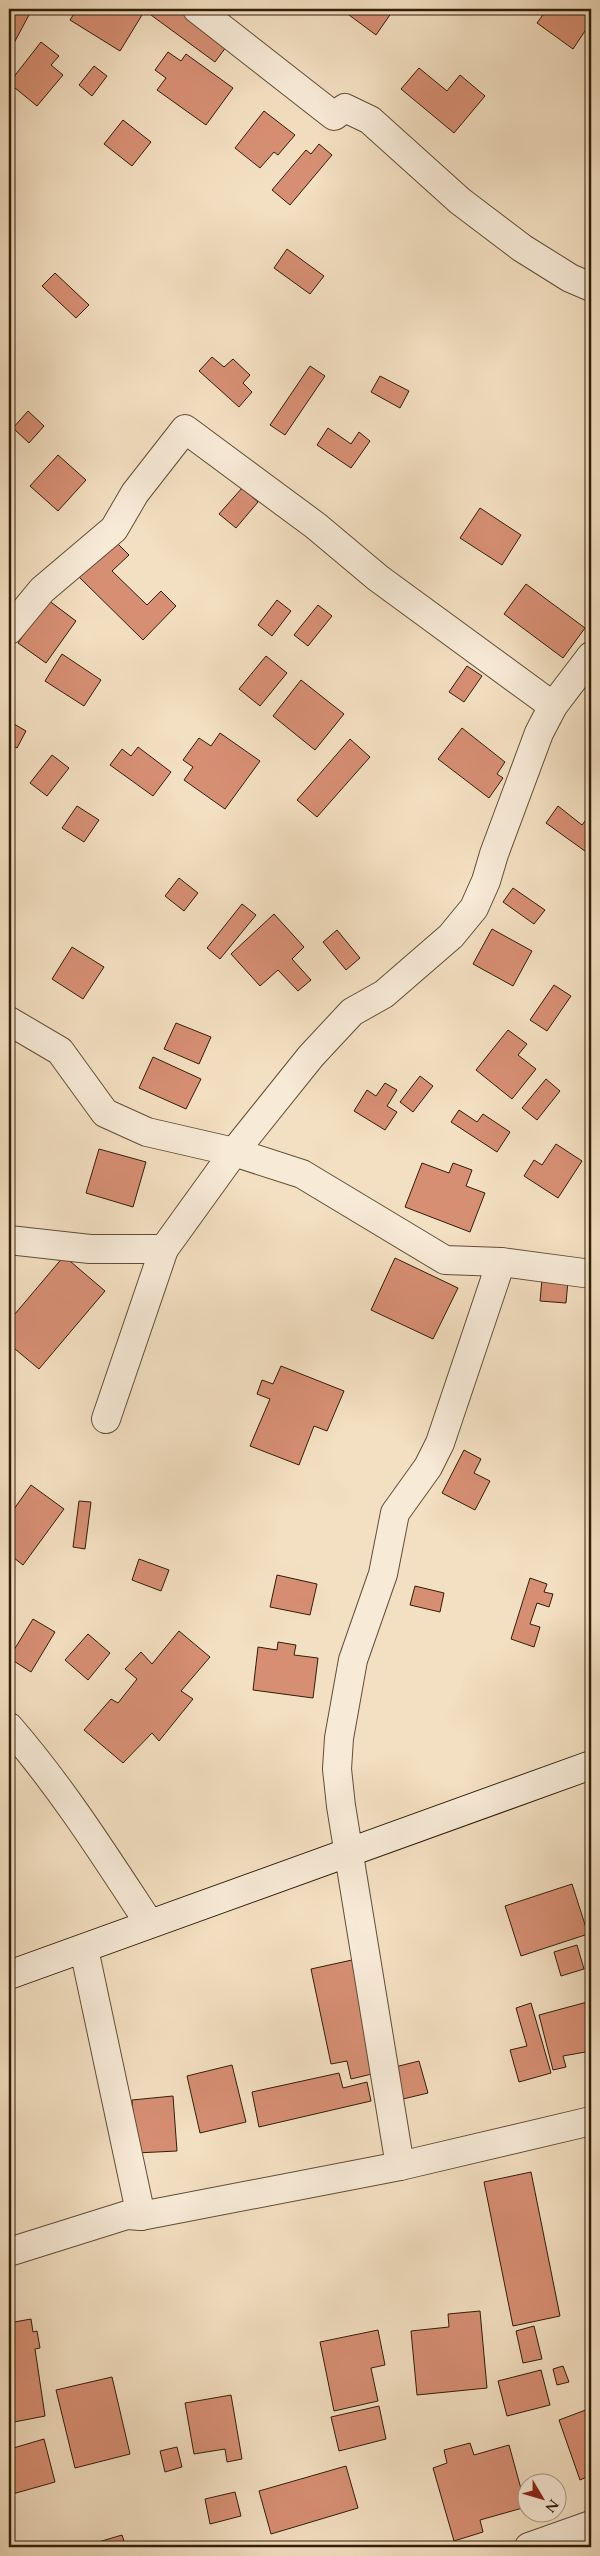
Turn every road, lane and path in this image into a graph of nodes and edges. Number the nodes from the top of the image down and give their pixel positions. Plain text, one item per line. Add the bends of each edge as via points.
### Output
1 (198, 9) edge
2 (591, 287) edge
3 (9, 630) edge
4 (591, 656) edge
5 (553, 706) junction
6 (9, 1022) edge
7 (234, 1152) junction
8 (9, 1240) edge
9 (164, 1249) junction
10 (501, 1262) junction
11 (591, 1274) edge
12 (106, 1420) dead end
13 (9, 1728) edge
14 (591, 1765) edge
15 (348, 1852) junction
16 (149, 1923) junction
17 (84, 1949) junction
18 (9, 1975) edge
19 (591, 2120) edge
20 (400, 2166) junction
21 (141, 2216) junction
22 (9, 2252) edge
23 (591, 2525) edge
24 (529, 2547) edge

1 - 2 street via 334,116 345,108 370,120 460,201 522,248
3 - 5 street via 42,590 114,529 135,493 184,429 316,526 378,578
4 - 5 street
5 - 7 street via 539,732 474,908 451,936 384,994 352,1012 311,1056
6 - 7 street via 60,1051 105,1113 147,1132
7 - 9 street
7 - 10 street via 302,1174 445,1260
8 - 9 street via 90,1249
9 - 12 street
10 - 11 street
10 - 15 street via 440,1443 395,1513 383,1574 353,1660 343,1708 337,1769
13 - 16 street via 39,1762 87,1828
14 - 15 street
15 - 16 street
15 - 20 street
16 - 17 street
17 - 18 street
17 - 21 street
19 - 20 street
20 - 21 street
21 - 22 street via 127,2215
23 - 24 street

